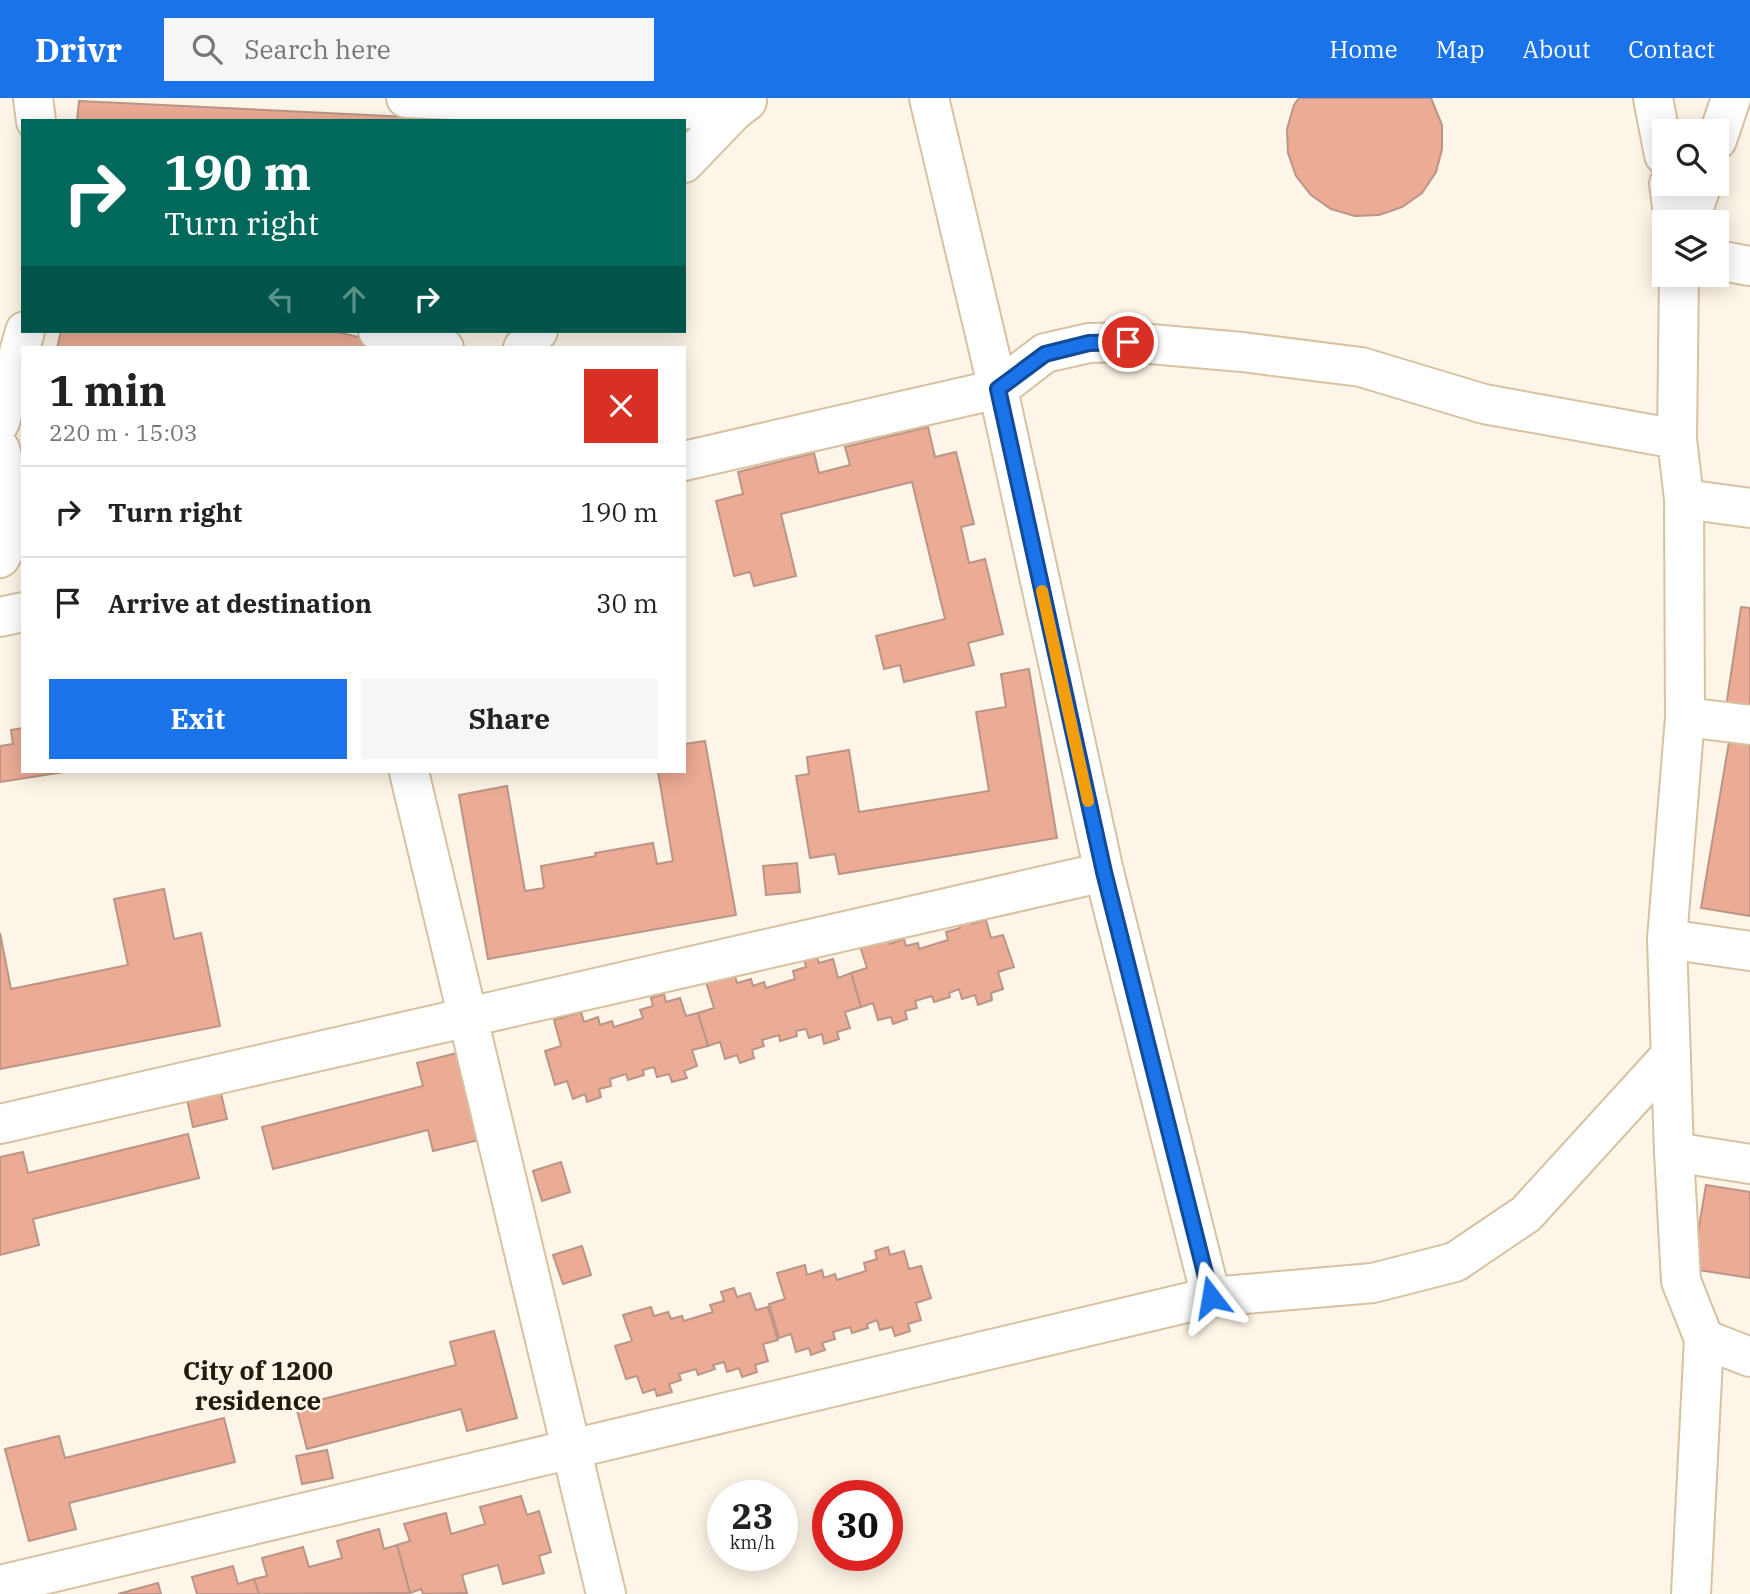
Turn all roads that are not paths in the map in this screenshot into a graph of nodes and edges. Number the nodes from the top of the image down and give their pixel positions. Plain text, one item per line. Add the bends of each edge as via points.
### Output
1 (33, 98) edge
2 (406, 98) edge
3 (929, 98) edge
4 (1653, 98) edge
5 (1731, 98) edge
6 (742, 104) edge
7 (36, 119) edge
8 (1657, 119) edge
9 (1724, 119) edge
10 (686, 161) edge
11 (1729, 262) edge
12 (1750, 266) edge
13 (1679, 287) edge
14 (24, 333) edge
15 (386, 333) edge
16 (436, 346) edge
17 (998, 389) junction
18 (0, 422) edge
19 (1677, 439) junction
20 (0, 449) edge
21 (686, 461) edge
22 (1684, 499) junction
23 (1750, 508) edge
24 (21, 519) edge
25 (0, 558) edge
26 (21, 612) edge
27 (0, 617) edge
28 (1685, 717) junction
29 (1750, 724) edge
30 (409, 773) edge
31 (1104, 872) junction
32 (1667, 939) junction
33 (1750, 951) edge
34 (468, 1018) junction
35 (1671, 1055) junction
36 (0, 1124) edge
37 (1674, 1152) junction
38 (1750, 1164) edge
39 (1211, 1297) junction
40 (1704, 1339) junction
41 (1750, 1357) edge
42 (571, 1450) junction
43 (4, 1579) edge
44 (606, 1594) edge
45 (1691, 1594) edge

1 - 7 street
2 - 6 street
3 - 17 street
4 - 8 street
5 - 9 street
6 - 10 street
11 - 12 street
13 - 19 street
14 - 18 street
15 - 16 street
17 - 19 street via 1045,354 1089,343 1128,342 1361,367 1484,404
17 - 21 street
17 - 31 street
19 - 22 street
20 - 24 street
22 - 23 street
22 - 28 street
24 - 25 street
26 - 27 street
28 - 29 street
28 - 32 street
30 - 34 street
31 - 34 street
31 - 39 street
32 - 33 street
32 - 35 street
34 - 36 street
34 - 42 street
35 - 37 street
35 - 39 street via 1526,1214 1455,1262 1373,1283
37 - 38 street
37 - 40 street via 1681,1281
39 - 42 street
40 - 41 street
40 - 45 street
42 - 43 street
42 - 44 street

